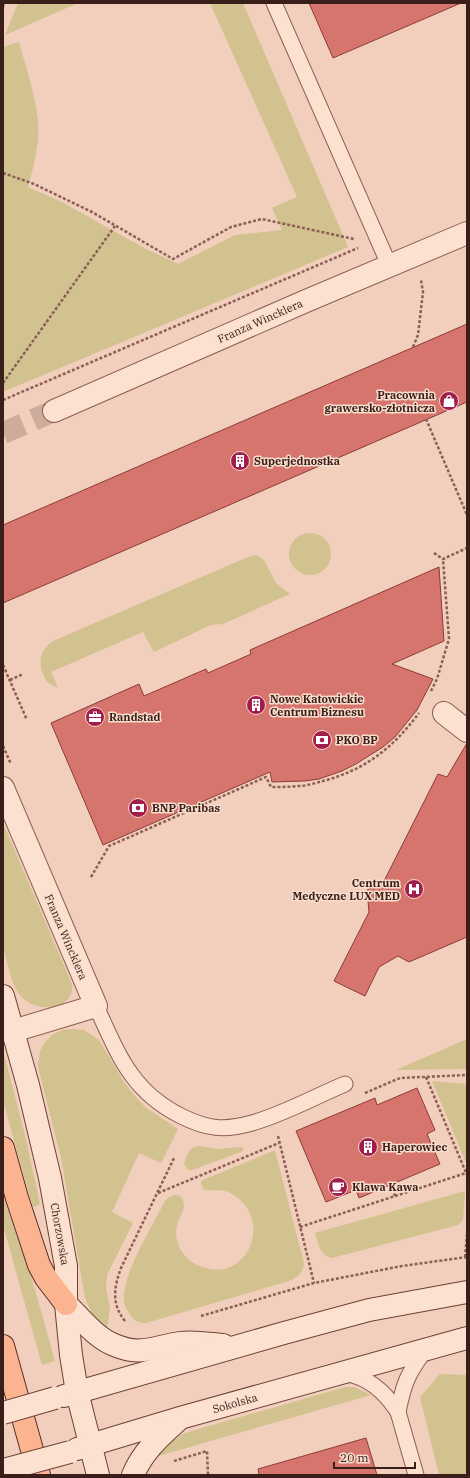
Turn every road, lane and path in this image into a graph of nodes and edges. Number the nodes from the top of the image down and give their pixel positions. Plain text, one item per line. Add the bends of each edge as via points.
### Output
1 (4, 3) edge
2 (274, 3) edge
3 (3, 7) edge
4 (3, 173) edge
5 (115, 226) junction
6 (467, 233) edge
7 (355, 239) dead end
8 (358, 247) dead end
9 (390, 267) junction
10 (3, 383) edge
11 (3, 400) edge
12 (54, 411) tunnel mouth
13 (426, 419) dead end
14 (467, 515) edge
15 (467, 548) edge
16 (434, 553) dead end
17 (443, 559) junction
18 (3, 665) edge
19 (23, 674) dead end
20 (10, 680) junction
21 (428, 697) dead end
22 (422, 708) dead end
23 (444, 713) dead end
24 (27, 720) dead end
25 (467, 731) edge
26 (3, 788) edge
27 (91, 877) dead end
28 (3, 996) edge
29 (96, 1006) junction
30 (13, 1031) junction
31 (467, 1075) edge
32 (426, 1077) junction
33 (345, 1084) dead end
34 (363, 1094) dead end
35 (277, 1131) dead end
36 (279, 1143) junction
37 (3, 1148) edge
38 (174, 1158) dead end
39 (467, 1174) edge
40 (391, 1184) dead end
41 (157, 1193) junction
42 (396, 1196) junction
43 (300, 1227) junction
44 (467, 1234) edge
45 (466, 1257) edge
46 (314, 1283) junction
47 (467, 1292) edge
48 (66, 1304) junction
49 (194, 1318) dead end
50 (128, 1325) dead end
51 (467, 1338) edge
52 (3, 1346) edge
53 (240, 1346) junction
54 (426, 1349) junction
55 (341, 1373) junction
56 (77, 1392) junction
57 (398, 1412) junction
58 (3, 1413) edge
59 (180, 1418) junction
60 (80, 1448) junction
61 (171, 1464) dead end
62 (3, 1470) edge
63 (39, 1475) edge
64 (98, 1475) edge
65 (133, 1475) edge
66 (208, 1475) edge
67 (416, 1475) edge

1 - 3 path
2 - 9 lane
4 - 5 path via 34,184
5 - 7 path via 173,258 231,227 262,219
5 - 10 path
6 - 9 street, Franza Wincklera
8 - 11 path
9 - 12 street, Franza Wincklera via 291,307
13 - 14 path
15 - 17 path
16 - 17 path
17 - 21 path via 449,639 437,679
18 - 20 path
19 - 20 path
20 - 24 path
22 - 27 path via 397,740 358,768 300,786 271,787 266,777 109,846
23 - 25 street
26 - 29 street, Franza Wincklera
28 - 30 street, Chorzowska
29 - 30 street
29 - 33 lane via 132,1077 145,1092 169,1110 210,1128 229,1128 252,1123
30 - 48 street, Chorzowska via 50,1178 66,1266
31 - 32 path
32 - 34 path via 400,1078
32 - 39 path
35 - 36 path
36 - 41 path
36 - 43 path
37 - 48 main road via 39,1265
38 - 41 path
39 - 42 path
40 - 42 path
41 - 50 path via 115,1285 116,1304
42 - 43 path
43 - 46 path
44 - 45 path
45 - 46 path
46 - 49 path
47 - 53 street via 369,1310
48 - 53 street via 103,1339 131,1351 147,1351 182,1342
48 - 56 street, Chorzowska
51 - 54 street, Sokolska
52 - 63 main road
53 - 56 street
54 - 55 street, Sokolska
54 - 57 lane via 407,1377
55 - 57 lane via 351,1374 375,1385
55 - 59 street, Sokolska
56 - 58 street, bridge
56 - 60 street, Chorzowska
57 - 67 lane
59 - 60 street, Sokolska
59 - 65 street via 149,1448
60 - 62 street, Sokolska, bridge
60 - 64 street, Chorzowska
61 - 66 path via 175,1460 207,1451

